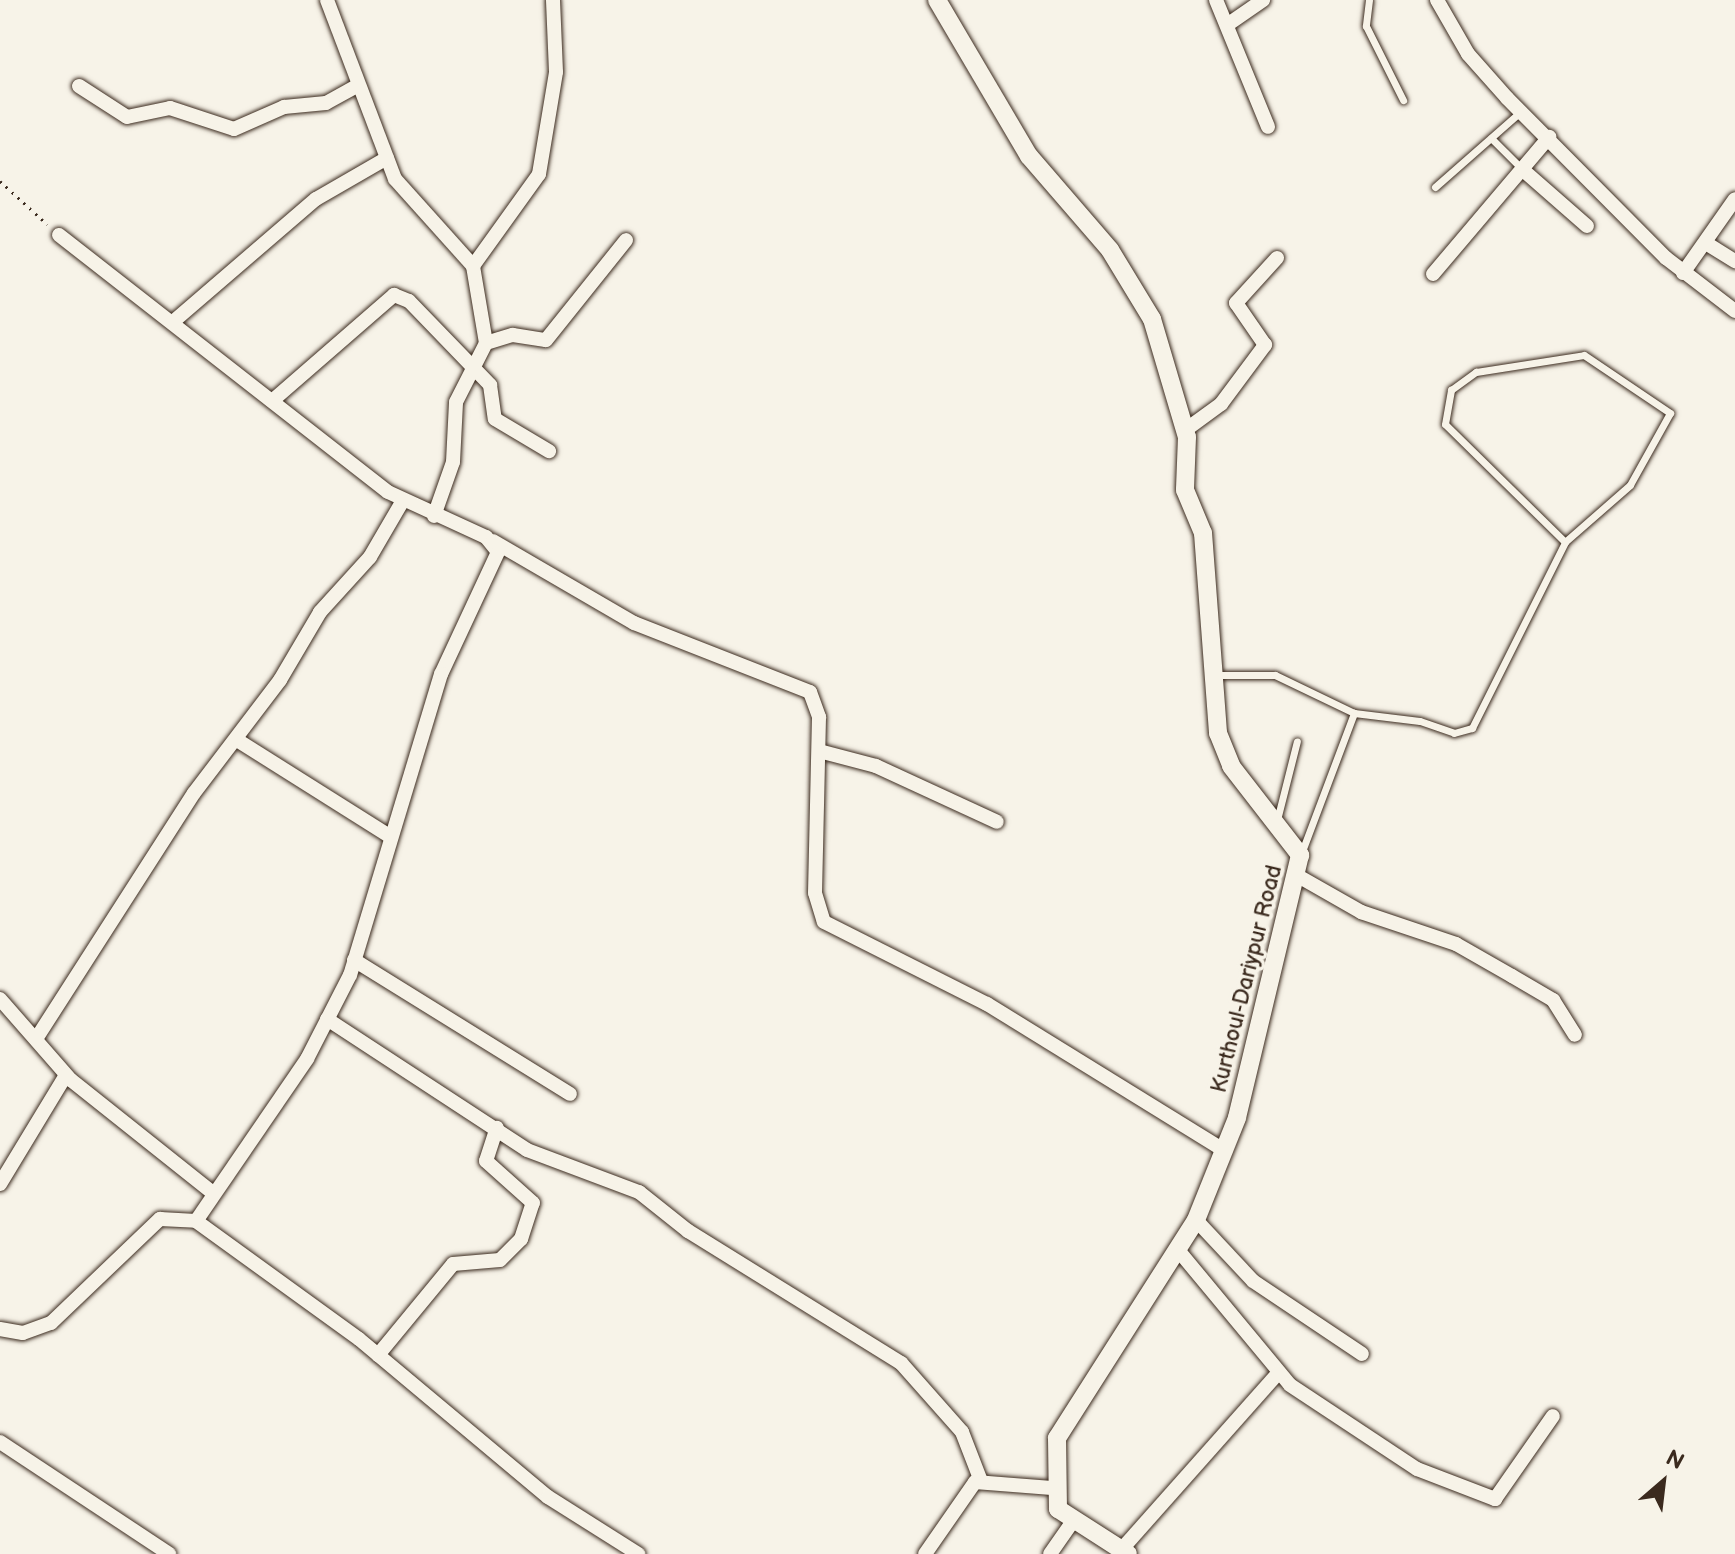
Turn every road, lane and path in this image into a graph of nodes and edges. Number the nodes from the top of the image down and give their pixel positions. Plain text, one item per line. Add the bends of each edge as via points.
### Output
1 (327, 0) edge
2 (553, 0) edge
3 (937, 0) edge
4 (1216, 0) edge
5 (1263, 0) edge
6 (1369, 0) edge
7 (1437, 0) edge
8 (1227, 25) junction
9 (358, 85) junction
10 (79, 86) dead end
11 (1403, 100) dead end
12 (1521, 111) junction
13 (1268, 127) dead end
14 (1549, 137) junction
15 (1491, 138) junction
16 (387, 158) junction
17 (1523, 170) junction
18 (0, 181) edge
19 (1435, 187) dead end
20 (1735, 199) edge
21 (1587, 226) dead end
22 (59, 235) joint
23 (626, 240) dead end
24 (1709, 245) junction
25 (1277, 258) dead end
26 (1735, 261) edge
27 (473, 266) junction
28 (1683, 273) junction
29 (1433, 274) dead end
30 (1735, 311) edge
31 (174, 321) junction
32 (486, 343) junction
33 (471, 371) junction
34 (272, 401) junction
35 (1184, 431) junction
36 (549, 451) dead end
37 (402, 502) junction
38 (434, 516) junction
39 (493, 541) junction
40 (1565, 542) junction
41 (1212, 675) junction
42 (1354, 713) junction
43 (237, 740) junction
44 (1297, 741) dead end
45 (819, 751) junction
46 (1277, 820) junction
47 (997, 822) dead end
48 (391, 837) junction
49 (1300, 855) junction
50 (1298, 876) junction
51 (354, 960) junction
52 (0, 999) edge
53 (327, 1019) junction
54 (1575, 1035) dead end
55 (36, 1039) junction
56 (66, 1075) junction
57 (570, 1094) dead end
58 (497, 1128) junction
59 (1225, 1151) junction
60 (0, 1184) edge
61 (213, 1193) junction
62 (1196, 1220) junction
63 (196, 1221) junction
64 (1178, 1250) junction
65 (1, 1331) edge
66 (1362, 1354) dead end
67 (378, 1355) junction
68 (1278, 1373) junction
69 (1553, 1416) dead end
70 (0, 1442) edge
71 (981, 1481) junction
72 (1052, 1488) junction
73 (1073, 1521) junction
74 (1124, 1552) edge
75 (169, 1554) edge
76 (638, 1554) edge
77 (925, 1554) edge
78 (1050, 1554) edge

1 - 9 street
2 - 27 street via 555,85 539,174 521,209
3 - 35 street, Kurthoul-Dariypur Road via 1029,156 1141,295
4 - 8 street
5 - 8 street
6 - 11 lane via 1366,26
7 - 12 street via 1468,54
8 - 13 street
9 - 10 street via 326,103 284,107 234,129 170,108 127,117
9 - 16 street
12 - 14 street
12 - 15 lane
14 - 17 street
14 - 28 street
15 - 17 lane
15 - 19 lane
16 - 27 street via 401,188
16 - 31 street via 316,199
17 - 21 street
17 - 29 street
18 - 22 path
20 - 24 street
22 - 31 street
23 - 32 street via 546,340 513,335
24 - 26 street
24 - 28 street
25 - 35 street via 1236,303 1265,345 1221,404
27 - 32 street
28 - 30 street
31 - 34 street
32 - 33 street
33 - 34 street via 409,301 394,295
33 - 36 street via 494,392 495,419
33 - 38 street via 456,402 453,462
34 - 37 street
35 - 41 street, Kurthoul-Dariypur Road via 1185,490 1203,533
37 - 38 street
37 - 43 street
38 - 39 street
39 - 45 street via 634,623 810,692
39 - 48 street via 497,560 441,674
40 - 40 lane via 1449,432 1444,412 1456,382 1584,355 1668,409 1668,423 1630,485
40 - 42 lane via 1472,728 1454,733 1420,721
41 - 42 lane via 1275,675
41 - 46 street, Kurthoul-Dariypur Road via 1224,752
42 - 49 lane
43 - 48 street
43 - 55 street via 185,805
44 - 46 lane
45 - 47 street via 876,766
45 - 59 street via 815,893 824,922 987,1004
46 - 49 street, Kurthoul-Dariypur Road
48 - 51 street
49 - 50 street, Kurthoul-Dariypur Road
50 - 54 street via 1361,912 1490,963 1553,1000
50 - 59 street, Kurthoul-Dariypur Road
51 - 53 street
51 - 57 street
52 - 55 street
53 - 58 street
53 - 61 street
55 - 56 street
56 - 60 street
56 - 61 street
58 - 67 street via 486,1161 533,1203 529,1222 508,1256 453,1264
58 - 71 street via 565,1168 639,1192 688,1231 901,1363 962,1432
59 - 62 street, Kurthoul-Dariypur Road
61 - 63 street
62 - 64 street, Kurthoul-Dariypur Road
62 - 66 street via 1253,1281
63 - 65 street via 160,1219 51,1323 23,1333
63 - 67 street
64 - 68 street
64 - 72 street, Kurthoul-Dariypur Road via 1070,1409 1055,1447
67 - 76 street via 548,1497
68 - 69 street via 1417,1469 1488,1500 1501,1493
68 - 74 street
70 - 75 street
71 - 72 street
71 - 77 street via 966,1489
72 - 73 street via 1058,1509
73 - 74 street
73 - 78 street

